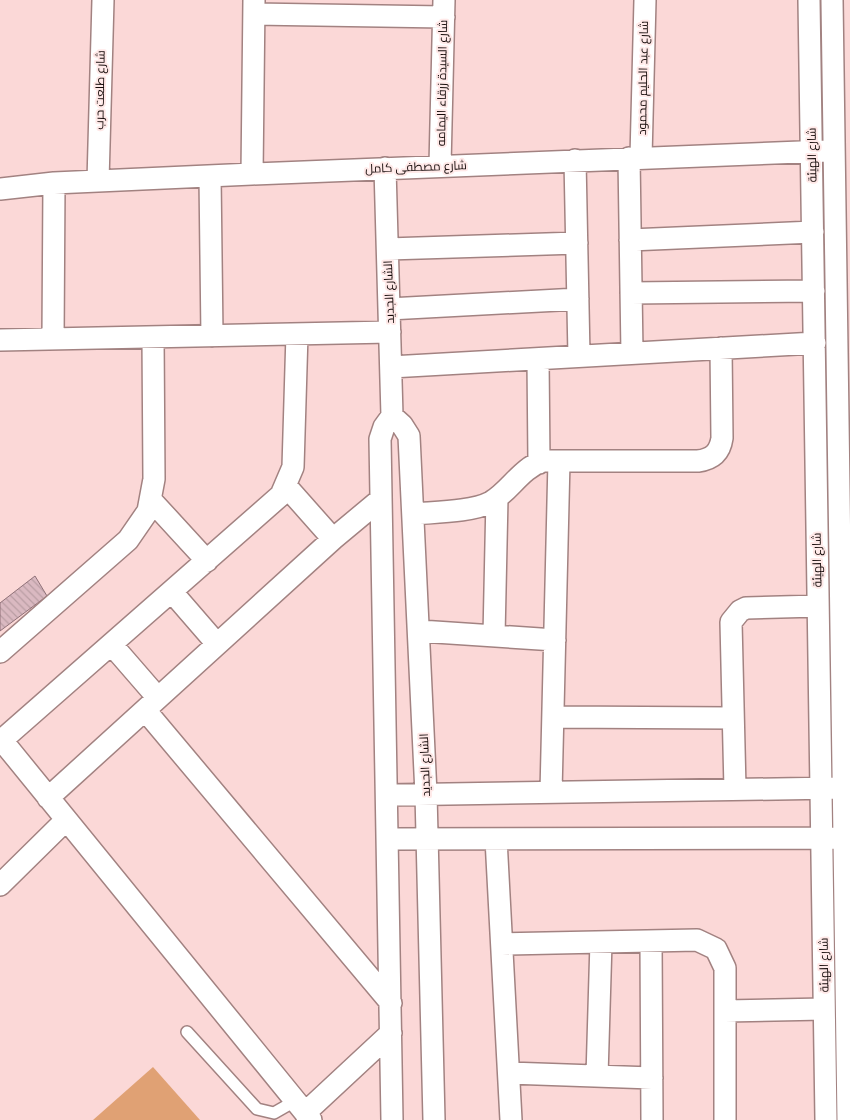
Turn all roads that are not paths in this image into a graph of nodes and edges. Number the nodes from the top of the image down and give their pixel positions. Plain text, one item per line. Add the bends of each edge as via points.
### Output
1 (103, 0) edge
2 (645, 0) edge
3 (809, 0) edge
4 (832, 0) edge
5 (254, 7) edge
6 (444, 9) edge
7 (839, 139) edge
8 (812, 152) junction
9 (635, 157) junction
10 (575, 160) junction
11 (440, 166) junction
12 (385, 168) junction
13 (252, 174) junction
14 (210, 176) junction
15 (98, 181) junction
16 (54, 183) junction
17 (0, 189) edge
18 (813, 232) junction
19 (630, 240) junction
20 (577, 243) junction
21 (388, 250) junction
22 (814, 291) junction
23 (631, 293) junction
24 (578, 300) junction
25 (389, 309) junction
26 (390, 332) junction
27 (297, 334) junction
28 (212, 336) junction
29 (153, 337) junction
30 (53, 339) junction
31 (0, 340) edge
32 (815, 343) junction
33 (721, 348) junction
34 (632, 353) junction
35 (579, 356) junction
36 (538, 358) junction
37 (391, 367) junction
38 (844, 414) edge
39 (392, 416) junction
40 (549, 462) junction
41 (286, 486) junction
42 (381, 498) junction
43 (497, 498) junction
44 (151, 500) junction
45 (413, 514) junction
46 (333, 539) junction
47 (207, 561) junction
48 (172, 592) junction
49 (818, 606) junction
50 (420, 631) junction
51 (494, 636) junction
52 (555, 640) junction
53 (217, 644) junction
54 (112, 645) junction
55 (0, 652) edge
56 (845, 659) edge
57 (151, 704) junction
58 (553, 717) junction
59 (732, 718) junction
60 (1, 739) edge
61 (843, 787) junction
62 (820, 788) junction
63 (735, 789) junction
64 (551, 792) junction
65 (426, 794) junction
66 (387, 795) junction
67 (48, 798) junction
68 (66, 820) junction
69 (821, 838) junction
70 (844, 838) junction
71 (388, 839) junction
72 (427, 839) junction
73 (496, 839) junction
74 (847, 869) edge
75 (0, 884) edge
76 (651, 941) junction
77 (601, 942) junction
78 (502, 944) junction
79 (391, 1002) junction
80 (824, 1009) junction
81 (725, 1011) junction
82 (187, 1032) dead end
83 (392, 1033) junction
84 (509, 1074) junction
85 (597, 1076) junction
86 (652, 1078) junction
87 (304, 1111) edge
88 (392, 1120) edge
89 (434, 1120) edge
90 (511, 1120) edge
91 (652, 1120) edge
92 (725, 1120) edge
93 (826, 1120) edge
94 (848, 1120) edge

1 - 15 street, شارع طلعت حرب
2 - 9 street, شارع عبد الحليم محمود
3 - 8 street, شارع الهيئة
4 - 7 street, شارع الهيئة
5 - 6 street
5 - 13 street
6 - 11 street, شارع السيدة زرقاء اليمامه
7 - 8 street, شارع مصطفى كامل
7 - 38 street, شارع الهيئة
8 - 9 street, شارع مصطفى كامل
8 - 18 street, شارع الهيئة
9 - 10 street, شارع مصطفى كامل
9 - 19 street, شارع عبد الحليم محمود
10 - 11 street, شارع مصطفى كامل
10 - 20 street
11 - 12 street, شارع مصطفى كامل
12 - 13 street, شارع مصطفى كامل
12 - 21 street, الشارع الجديد
13 - 14 street, شارع مصطفى كامل
14 - 15 street, شارع مصطفى كامل
14 - 28 street
15 - 16 street, شارع مصطفى كامل
16 - 17 street, شارع مصطفى كامل
16 - 30 street
18 - 19 street
18 - 22 street, شارع الهيئة
19 - 23 street, شارع عبد الحليم محمود
20 - 21 street
20 - 24 street
21 - 25 street, الشارع الجديد
22 - 23 street
22 - 32 street, شارع الهيئة
23 - 34 street, شارع عبد الحليم محمود
24 - 25 street
24 - 35 street
25 - 26 street, الشارع الجديد
26 - 27 street
26 - 37 street, الشارع الجديد
27 - 28 street
27 - 41 street via 294,467
28 - 29 street
29 - 30 street
29 - 44 street via 154,479
30 - 31 street
32 - 33 street
32 - 49 street, شارع الهيئة
33 - 34 street
33 - 40 street via 722,438 712,457 698,461
34 - 35 street
35 - 36 street
36 - 37 street
36 - 40 street
37 - 39 street, الشارع الجديد
38 - 56 street, شارع الهيئة
39 - 42 street, الشارع الجديد via 380,439
39 - 45 street, الشارع الجديد via 409,436
40 - 43 street via 527,470
40 - 52 street
41 - 46 street
41 - 47 street via 274,503
42 - 46 street
42 - 66 street, الشارع الجديد
43 - 45 street via 478,507
43 - 51 street
44 - 47 street
44 - 55 street via 142,522 128,540
45 - 50 street, الشارع الجديد
46 - 53 street
47 - 48 street
48 - 53 street
48 - 54 street
49 - 59 street via 753,606 734,616 730,629
49 - 62 street, شارع الهيئة
50 - 51 street
50 - 65 street, الشارع الجديد
51 - 52 street
52 - 58 street
53 - 57 street
54 - 57 street
54 - 60 street
56 - 61 street, شارع الهيئة
57 - 67 street
57 - 79 street
58 - 59 street
58 - 64 street
59 - 63 street
60 - 67 street
61 - 62 street
61 - 70 street, شارع الهيئة
62 - 63 street
62 - 69 street, شارع الهيئة
63 - 64 street
64 - 65 street
65 - 66 street
65 - 72 street, الشارع الجديد
66 - 71 street, الشارع الجديد
67 - 68 street
68 - 75 street
68 - 87 street
69 - 70 street
69 - 73 street
69 - 80 street, شارع الهيئة
70 - 74 street, شارع الهيئة
71 - 72 street
71 - 79 street, الشارع الجديد
72 - 73 street
72 - 89 street, الشارع الجديد
73 - 78 street
74 - 94 street, شارع الهيئة
76 - 77 street
76 - 81 street via 697,940 716,949 725,968
76 - 86 street
77 - 78 street
77 - 85 street
78 - 84 street
79 - 83 street, الشارع الجديد
80 - 81 street
80 - 93 street, شارع الهيئة
81 - 92 street
82 - 87 lane via 258,1109 274,1113
83 - 87 street
83 - 88 street, الشارع الجديد
84 - 85 street
84 - 90 street
85 - 86 street
86 - 91 street

